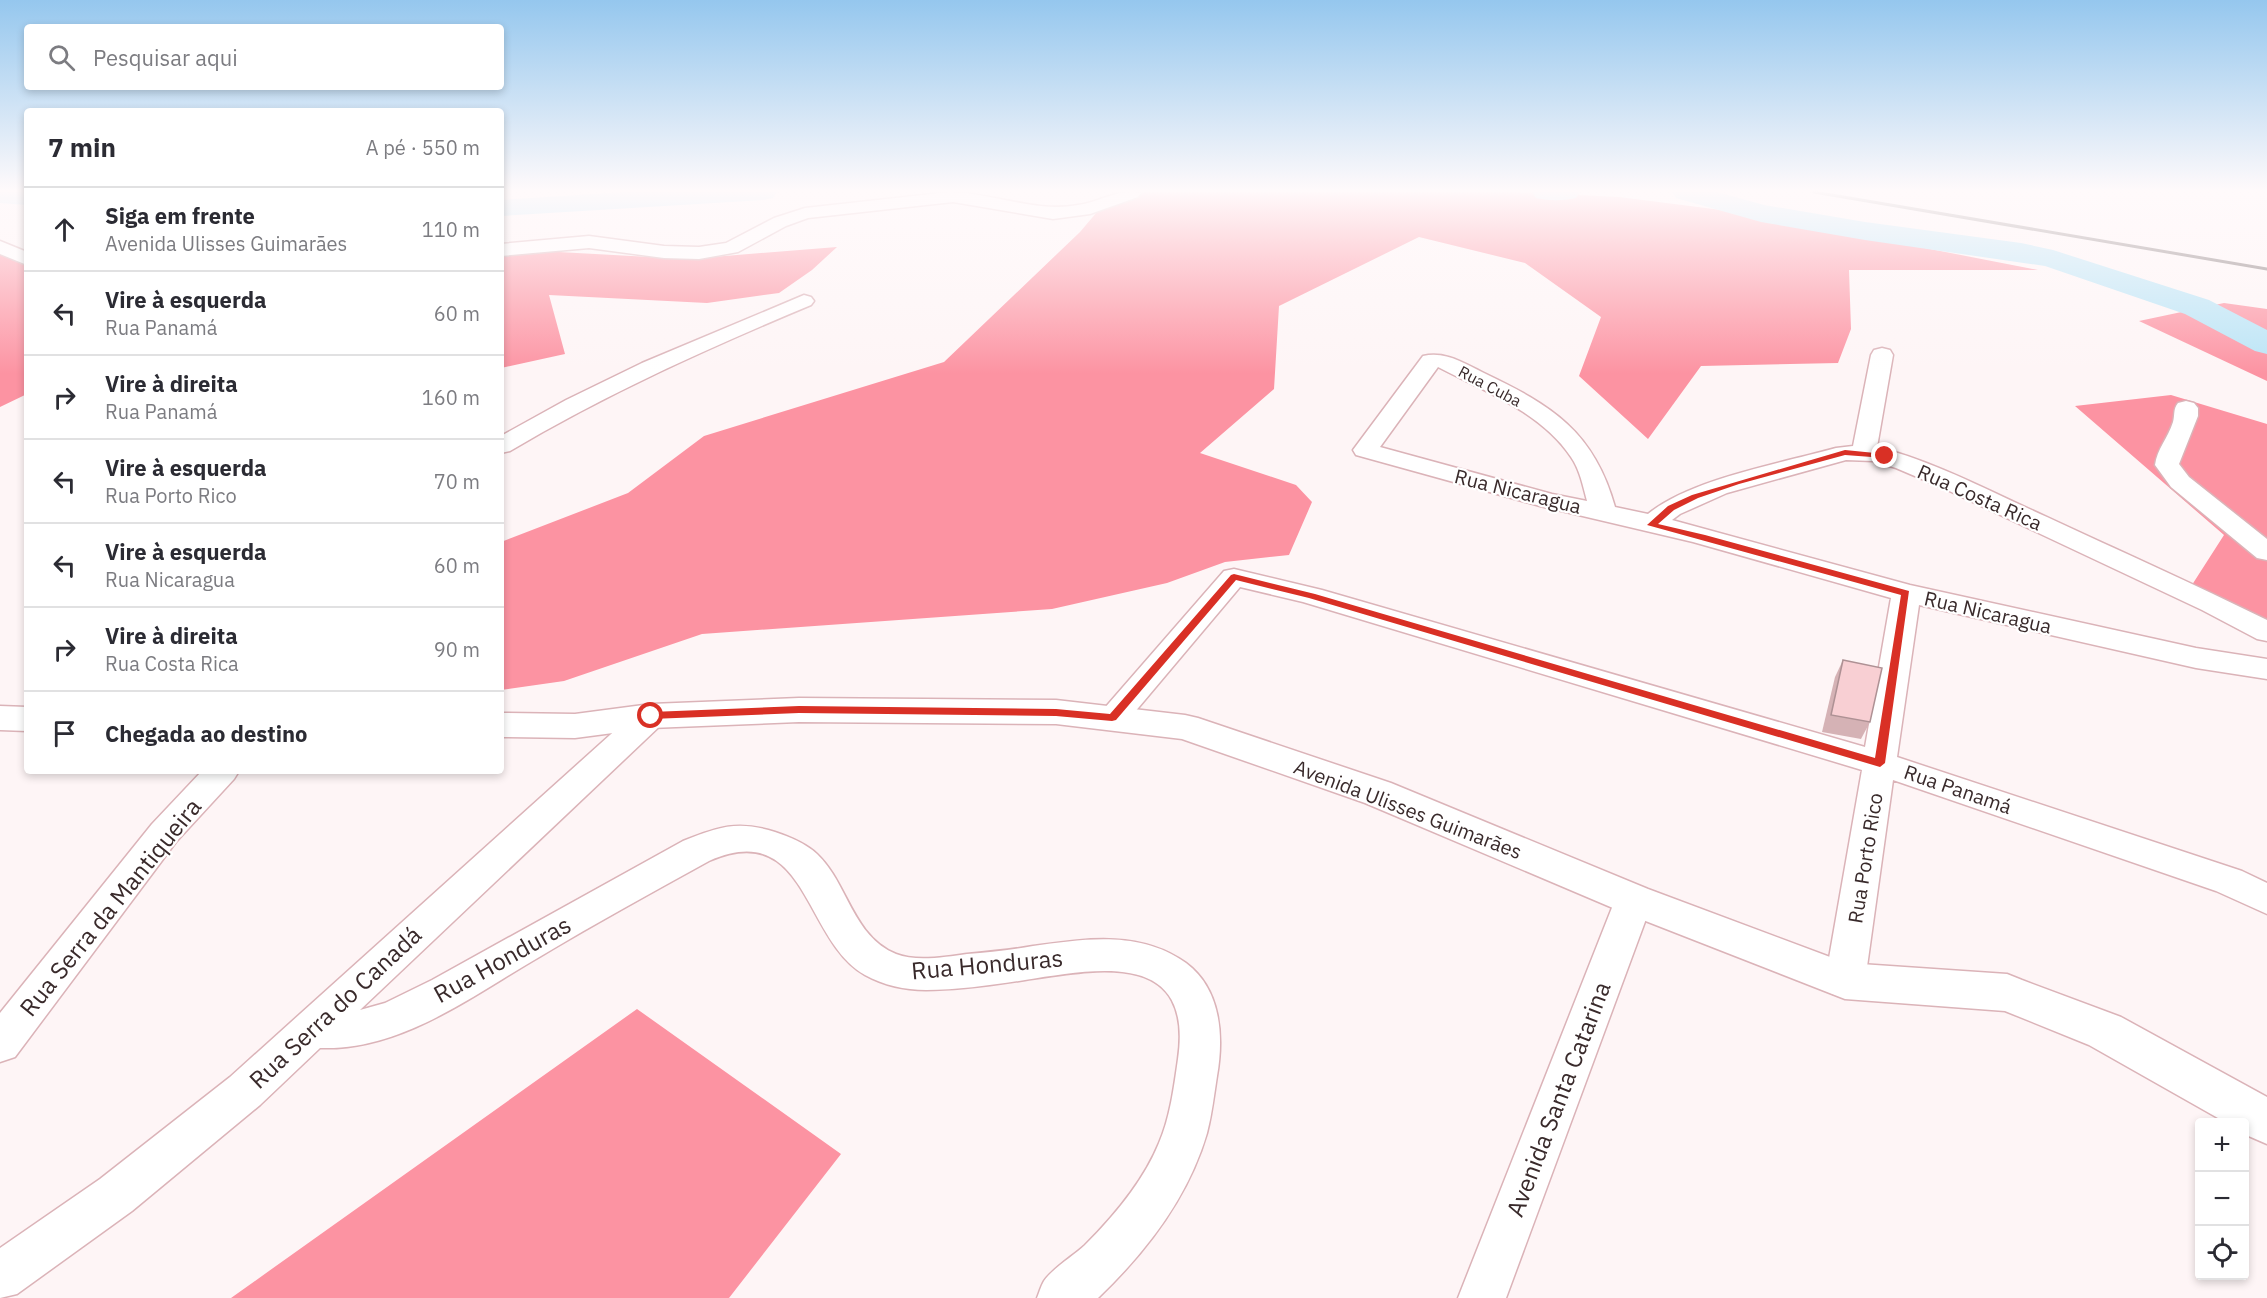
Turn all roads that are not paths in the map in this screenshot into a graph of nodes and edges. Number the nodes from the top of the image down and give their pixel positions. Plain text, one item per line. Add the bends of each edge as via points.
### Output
1 (684, 253) edge
2 (702, 253) edge
3 (804, 301) dead end
4 (1882, 355) dead end
5 (2186, 408) dead end
6 (504, 444) edge
7 (1365, 450) joint
8 (1864, 453) junction
9 (1603, 512) junction
10 (1651, 525) junction
11 (2267, 552) edge
12 (1906, 593) junction
13 (2267, 632) edge
14 (2267, 669) edge
15 (651, 716) junction
16 (0, 718) edge
17 (1112, 718) junction
18 (24, 719) edge
19 (504, 725) edge
20 (1880, 763) junction
21 (219, 774) edge
22 (2267, 899) edge
23 (1634, 900) junction
24 (1845, 981) junction
25 (309, 1030) junction
26 (0, 1044) edge
27 (2267, 1122) edge
28 (0, 1276) edge
29 (1061, 1298) edge
30 (1482, 1298) edge

1 - 2 street
3 - 6 street via 635,375 545,419
4 - 8 street
5 - 11 street via 2187,415 2166,465 2188,489
7 - 9 street, Rua Nicaragua
7 - 9 street, Rua Cuba via 1431,361 1440,360 1531,408 1563,432 1587,464
8 - 10 street, Rua Costa Rica via 1845,453 1718,488 1671,508
8 - 13 street, Rua Costa Rica via 1885,456 1952,483
9 - 10 street, Rua Nicaragua
10 - 12 street, Rua Nicaragua
12 - 14 street, Rua Nicaragua via 2196,658
12 - 20 street, Rua Porto Rico
15 - 17 main road, Avenida Ulisses Guimarães via 799,710 1056,712
15 - 19 main road, Avenida Ulisses Guimarães via 575,726
15 - 25 street, Rua Serra do Canadá
16 - 18 main road
17 - 20 street, Rua Panamá via 1234,577 1312,596
17 - 23 main road, Avenida Ulisses Guimarães via 1185,727 1378,793
20 - 22 street, Rua Panamá via 2229,881
20 - 24 street, Rua Porto Rico
21 - 26 street, Rua Serra da Mantiqueira via 164,833
23 - 24 main road, Avenida Ulisses Guimarães
23 - 30 street, Avenida Santa Catarina
24 - 27 main road, Avenida Ulisses Guimarães via 2007,993 2105,1031
25 - 28 street, Rua Serra do Canadá via 171,1153
25 - 29 street, Rua Honduras via 353,1031 409,1010 696,851 721,840 740,838 772,844 795,857 812,873 828,905 864,955 900,973 931,975 1099,952 1140,958 1177,977 1191,993 1199,1012 1199,1059 1182,1142 1141,1219 1100,1265

